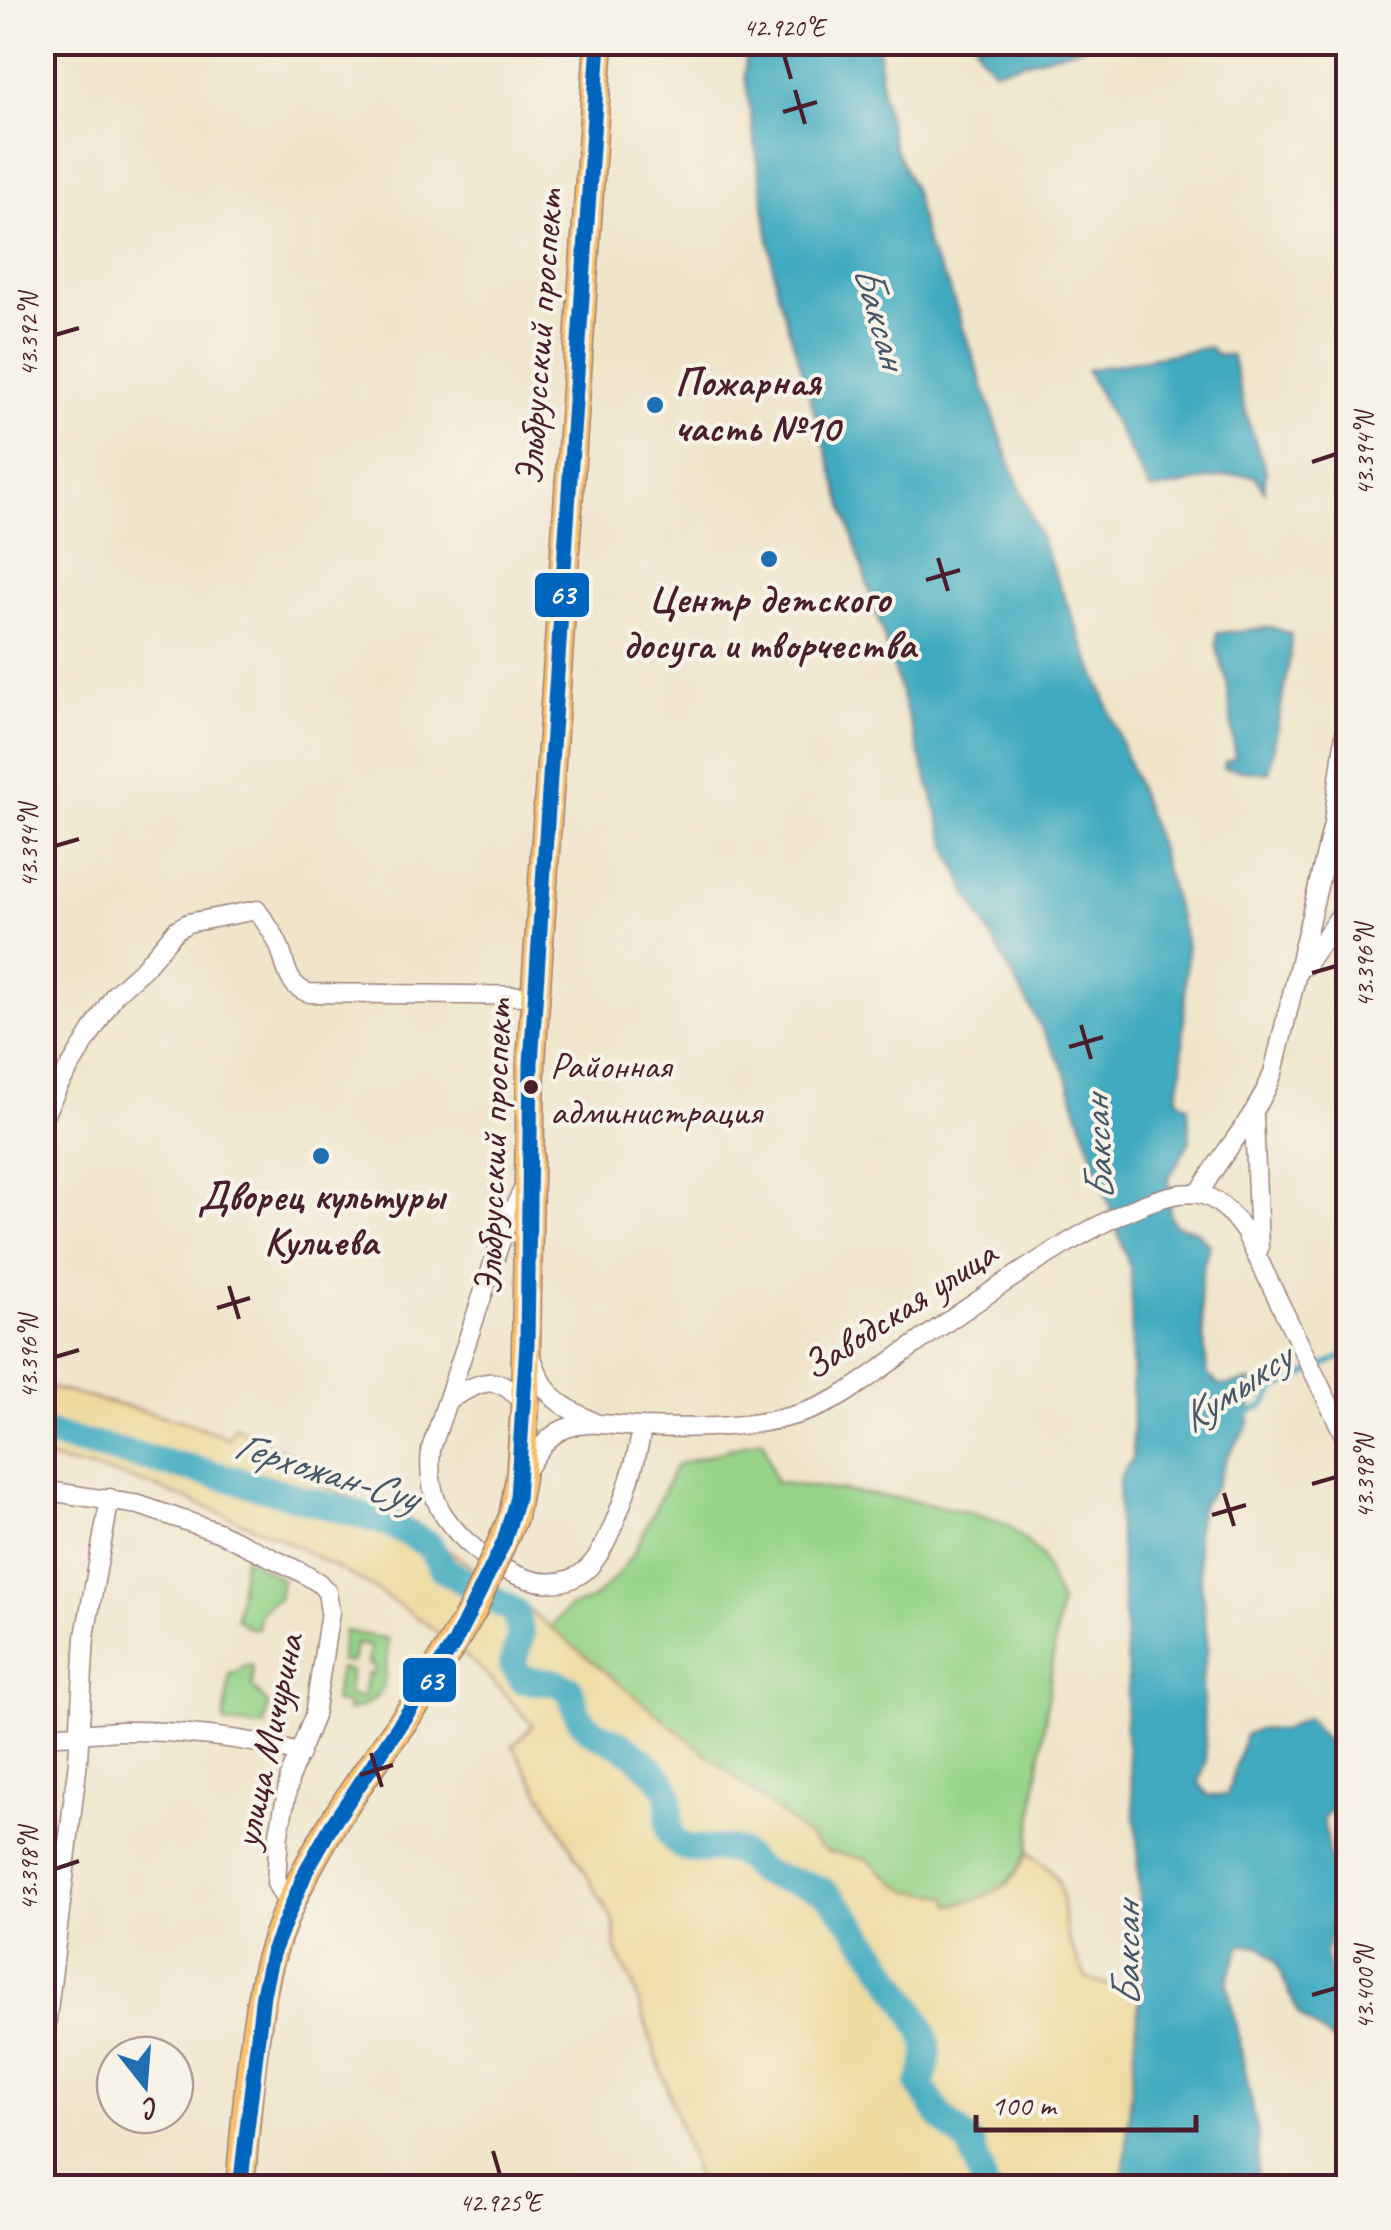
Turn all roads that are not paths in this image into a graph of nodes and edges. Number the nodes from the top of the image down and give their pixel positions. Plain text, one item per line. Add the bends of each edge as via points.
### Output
1 (598, 42) edge
2 (1348, 712) edge
3 (1348, 904) edge
4 (1299, 974) junction
5 (537, 996) junction
6 (1254, 1115) junction
7 (42, 1119) edge
8 (528, 1179) junction
9 (1191, 1194) junction
10 (1260, 1261) junction
11 (527, 1343) junction
12 (450, 1399) junction
13 (525, 1406) junction
14 (596, 1423) junction
15 (642, 1427) junction
16 (1348, 1443) edge
17 (520, 1478) junction
18 (42, 1490) edge
19 (110, 1498) junction
20 (42, 1735) edge
21 (79, 1736) junction
22 (300, 1754) junction
23 (290, 1908) junction
24 (42, 2062) edge
25 (240, 2188) edge

1 - 5 main road, Эльбрусский проспект
2 - 4 street via 1333,824
3 - 4 street
4 - 6 street via 1273,1073
5 - 7 street via 309,993 297,990 289,977 258,910 188,923 114,994
5 - 8 main road, Эльбрусский проспект
6 - 9 street
6 - 10 street
8 - 11 main road, Эльбрусский проспект
8 - 12 street via 508,1219
9 - 10 street via 1231,1214
9 - 15 street, Заводская улица via 1108,1220 1060,1247 830,1402 756,1423
10 - 16 street
11 - 13 main road, Эльбрусский проспект
11 - 14 street via 548,1395
12 - 13 street via 495,1382
12 - 15 street via 431,1449 438,1506 493,1562 543,1582 572,1579 600,1553 633,1470
13 - 17 main road, Эльбрусский проспект
14 - 15 street, Заводская улица
14 - 17 street via 553,1435
17 - 23 main road, Эльбрусский проспект, bridge via 513,1517 472,1611 332,1825
18 - 19 street, улица Мичурина
19 - 21 street via 85,1636
19 - 22 street, улица Мичурина via 218,1532 327,1592 330,1612 314,1716
20 - 21 street
21 - 22 street via 145,1732 273,1744
21 - 24 street
22 - 23 street, улица Мичурина via 286,1792 277,1857 276,1883
23 - 25 main road, Эльбрусский проспект via 263,1994

